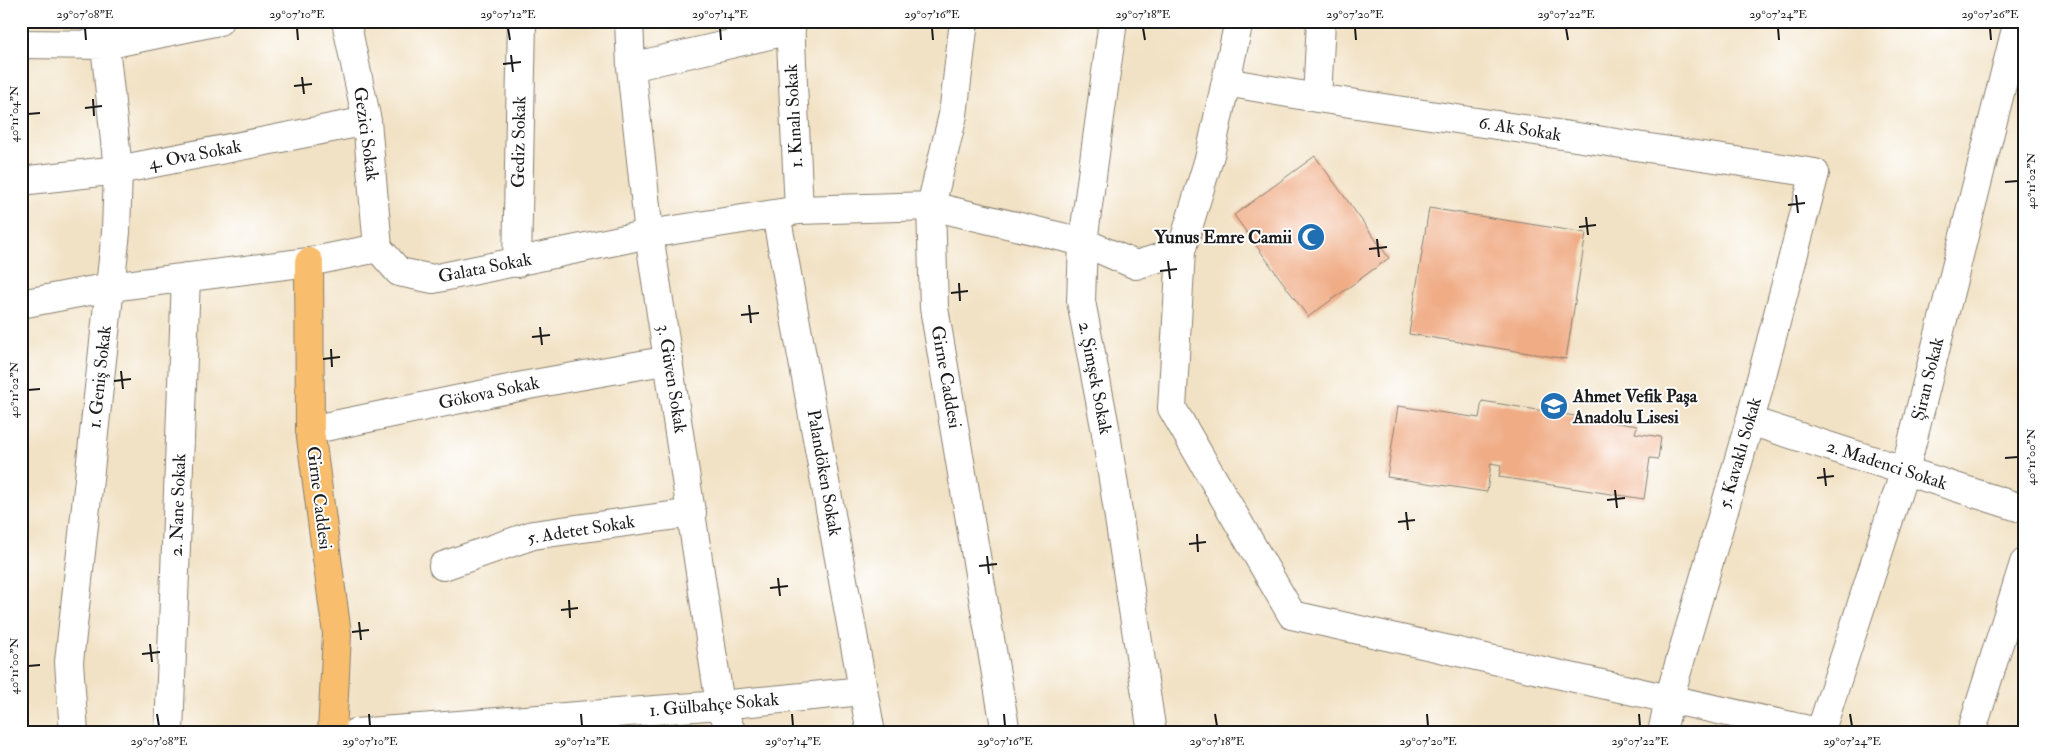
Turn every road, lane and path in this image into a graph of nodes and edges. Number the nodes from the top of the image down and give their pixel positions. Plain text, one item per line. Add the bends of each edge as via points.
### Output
1 (219, 21) edge
2 (346, 21) edge
3 (522, 21) edge
4 (629, 21) edge
5 (964, 21) edge
6 (1113, 21) edge
7 (1239, 21) edge
8 (1321, 21) edge
9 (2018, 21) edge
10 (790, 26) edge
11 (103, 33) edge
12 (21, 44) edge
13 (631, 67) junction
14 (1226, 82) junction
15 (1317, 98) junction
16 (367, 121) junction
17 (118, 170) junction
18 (1815, 173) joint
19 (21, 181) edge
20 (931, 206) junction
21 (788, 212) junction
22 (649, 234) junction
23 (1082, 242) junction
24 (378, 248) junction
25 (1181, 251) junction
26 (309, 262) junction
27 (517, 263) junction
28 (186, 277) junction
29 (110, 286) junction
30 (21, 304) edge
31 (669, 360) junction
32 (1750, 421) junction
33 (310, 430) junction
34 (1904, 470) junction
35 (2024, 509) edge
36 (692, 513) junction
37 (2024, 562) edge
38 (443, 566) dead end
39 (863, 691) junction
40 (1670, 699) junction
41 (720, 705) junction
42 (74, 733) edge
43 (170, 733) edge
44 (332, 733) edge
45 (355, 733) edge
46 (732, 733) edge
47 (871, 733) edge
48 (1006, 733) edge
49 (1152, 733) edge
50 (1662, 733) edge
51 (1821, 733) edge
52 (1971, 733) edge

1 - 11 street
2 - 16 street, Gezici Sokak
3 - 27 street, Gediz Sokak
4 - 13 street, 3. Güven Sokak
5 - 20 street, Girne Caddesi via 952,114
6 - 23 street, 2. Şimşek Sokak
7 - 14 street
8 - 15 street
9 - 34 street, Şiran Sokak
10 - 13 street
10 - 21 street, 1. Kınalı Sokak
11 - 12 street
11 - 17 street, 1. Geniş Sokak
13 - 22 street, 3. Güven Sokak
14 - 15 street, 6. Ak Sokak
14 - 25 street via 1210,156
15 - 18 street, 6. Ak Sokak
16 - 17 street, 4. Ova Sokak
16 - 24 street, Gezici Sokak
17 - 19 street, 4. Ova Sokak
17 - 29 street, 1. Geniş Sokak
18 - 32 street, 5. Kavaklı Sokak
20 - 21 street, Galata Sokak
20 - 23 street, Galata Sokak
20 - 48 street, Girne Caddesi via 934,308
21 - 22 street, Galata Sokak
21 - 39 street, Palandöken Sokak
22 - 27 street, Galata Sokak
22 - 31 street, 3. Güven Sokak
23 - 25 street, Galata Sokak via 1136,264
23 - 49 street, 2. Şimşek Sokak via 1081,301 1105,427
24 - 26 street
24 - 27 street, Galata Sokak via 399,272 433,279
25 - 40 street via 1172,408 1292,615
26 - 28 street
26 - 33 main road, Girne Caddesi
28 - 29 street
28 - 43 street, 2. Nane Sokak
29 - 30 street
29 - 42 street, 1. Geniş Sokak via 69,662
31 - 33 street, Gökova Sokak
31 - 36 street, 3. Güven Sokak
32 - 34 street, 2. Madenci Sokak
32 - 40 street, 5. Kavaklı Sokak
33 - 44 main road, Girne Caddesi via 337,634
34 - 35 street, 2. Madenci Sokak
34 - 51 street, Şiran Sokak
36 - 38 street, 5. Adetet Sokak via 533,535
36 - 41 street, 3. Güven Sokak
37 - 52 street
39 - 41 street, 1. Gülbahçe Sokak
39 - 47 street, Palandöken Sokak
40 - 50 street, 5. Kavaklı Sokak
40 - 51 street
41 - 45 street, 1. Gülbahçe Sokak
41 - 46 street, 3. Güven Sokak

